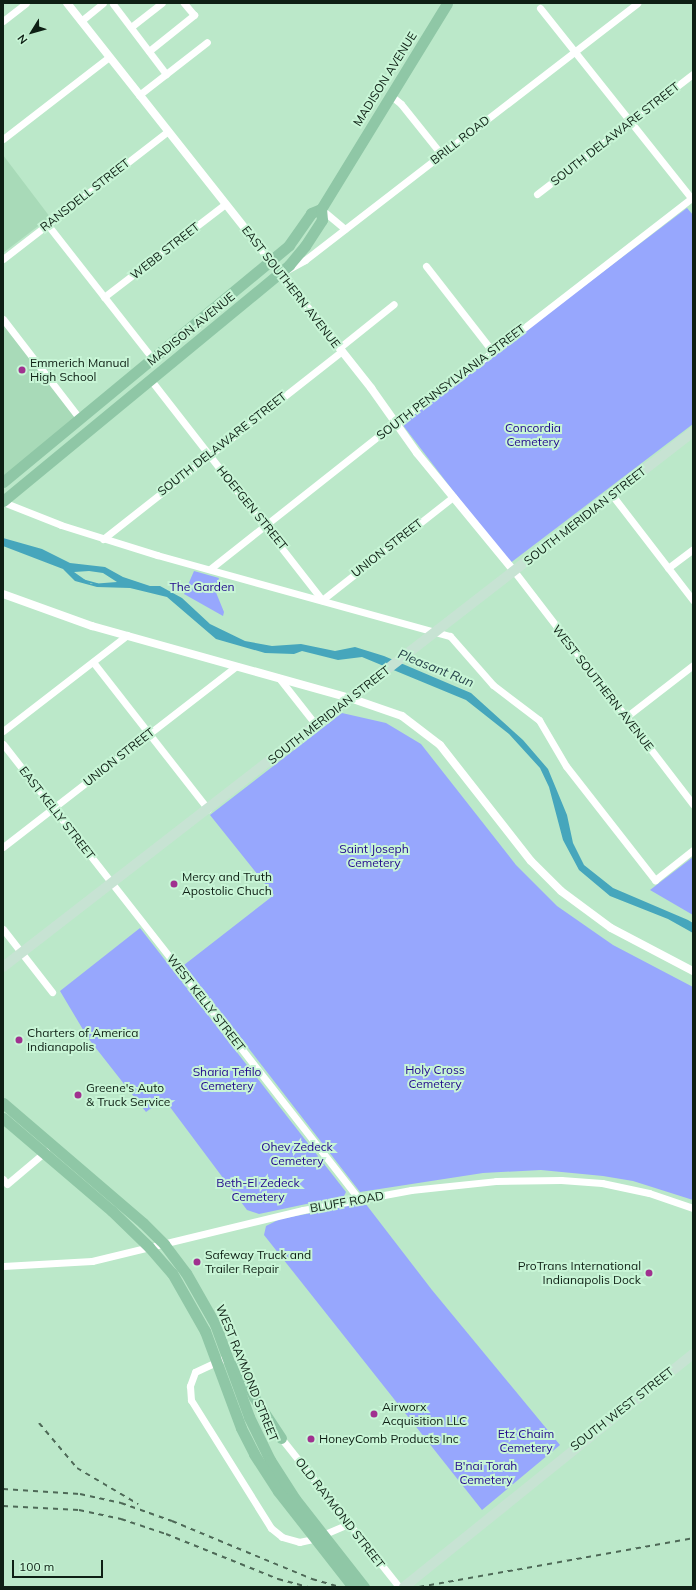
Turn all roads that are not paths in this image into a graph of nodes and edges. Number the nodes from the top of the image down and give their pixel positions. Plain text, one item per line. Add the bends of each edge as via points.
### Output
1 (26, 3) edge
2 (67, 3) edge
3 (103, 3) edge
4 (113, 3) edge
5 (162, 3) edge
6 (184, 3) edge
7 (447, 3) edge
8 (638, 3) edge
9 (540, 8) dead end
10 (3, 21) edge
11 (81, 21) junction
12 (131, 27) junction
13 (207, 42) dead end
14 (149, 51) junction
15 (574, 52) junction
16 (109, 57) junction
17 (166, 74) junction
18 (693, 74) edge
19 (139, 94) junction
20 (390, 95) junction
21 (632, 120) junction
22 (168, 131) junction
23 (3, 139) edge
24 (441, 154) junction
25 (537, 194) dead end
26 (691, 199) edge
27 (225, 204) junction
28 (693, 208) edge
29 (321, 209) junction
30 (47, 224) junction
31 (345, 229) junction
32 (3, 258) edge
33 (270, 262) junction
34 (426, 266) dead end
35 (280, 273) junction
36 (104, 297) junction
37 (394, 304) dead end
38 (3, 319) edge
39 (340, 350) junction
40 (493, 352) junction
41 (153, 359) junction
42 (150, 379) junction
43 (80, 419) junction
44 (397, 424) junction
45 (693, 432) edge
46 (208, 454) junction
47 (3, 482) edge
48 (612, 495) junction
49 (453, 497) junction
50 (3, 501) edge
51 (265, 525) junction
52 (103, 539) junction
53 (693, 549) edge
54 (668, 568) junction
55 (210, 569) junction
56 (514, 571) junction
57 (3, 594) edge
58 (322, 600) junction
59 (693, 600) edge
60 (435, 632) junction
61 (127, 635) junction
62 (93, 662) junction
63 (693, 665) edge
64 (236, 666) junction
65 (279, 678) junction
66 (350, 698) junction
67 (626, 717) junction
68 (316, 725) junction
69 (3, 731) edge
70 (149, 734) junction
71 (3, 744) edge
72 (693, 804) edge
73 (53, 808) junction
74 (208, 809) junction
75 (3, 847) edge
76 (693, 850) edge
77 (111, 883) junction
78 (3, 929) edge
79 (22, 952) junction
80 (3, 967) edge
81 (693, 971) edge
82 (52, 992) dead end
83 (3, 1103) edge
84 (3, 1118) edge
85 (52, 1144) junction
86 (44, 1153) junction
87 (5, 1182) edge
88 (359, 1199) junction
89 (693, 1208) edge
90 (164, 1244) junction
91 (149, 1246) junction
92 (3, 1266) edge
93 (220, 1335) junction
94 (693, 1354) edge
95 (228, 1357) junction
96 (216, 1361) junction
97 (281, 1438) joint
98 (302, 1514) junction
99 (348, 1524) junction
100 (353, 1587) edge
101 (364, 1587) edge
102 (399, 1587) edge
103 (404, 1587) edge

1 - 10 street
2 - 11 street, EAST SOUTHERN AVENUE
3 - 11 street
4 - 12 street
5 - 12 street
6 - 14 street via 194,15
7 - 20 main road, MADISON AVENUE
8 - 15 street, BRILL ROAD
9 - 15 street
11 - 16 street, EAST SOUTHERN AVENUE
12 - 14 street
13 - 17 street
14 - 17 street
15 - 21 street
15 - 24 street, BRILL ROAD
16 - 19 street, EAST SOUTHERN AVENUE
16 - 23 street
17 - 19 street
18 - 21 street, SOUTH DELAWARE STREET
19 - 22 street, EAST SOUTHERN AVENUE
20 - 24 street
20 - 29 main road, MADISON AVENUE
21 - 25 street, SOUTH DELAWARE STREET
21 - 26 street
22 - 27 street, EAST SOUTHERN AVENUE
22 - 30 street, RANSDELL STREET
24 - 31 street, BRILL ROAD
26 - 28 street
26 - 40 street, SOUTH PENNSYLVANIA STREET
27 - 33 street, EAST SOUTHERN AVENUE
27 - 36 street, WEBB STREET
29 - 31 street
29 - 33 main road, MADISON AVENUE via 311,213 289,245
29 - 35 main road, MADISON AVENUE via 322,220 312,237
30 - 32 street, RANSDELL STREET
30 - 36 street
31 - 35 street, BRILL ROAD via 305,260
33 - 35 street, EAST SOUTHERN AVENUE
33 - 41 main road, MADISON AVENUE
34 - 40 street
35 - 39 street, EAST SOUTHERN AVENUE
35 - 42 main road, MADISON AVENUE
36 - 41 street
37 - 39 street, SOUTH DELAWARE STREET
38 - 43 street
39 - 44 street, EAST SOUTHERN AVENUE
39 - 46 street, SOUTH DELAWARE STREET
40 - 44 street, SOUTH PENNSYLVANIA STREET
41 - 43 main road, MADISON AVENUE
42 - 46 street, HOEFGEN STREET
42 - 50 main road, MADISON AVENUE
43 - 47 main road, MADISON AVENUE
44 - 49 street, EAST SOUTHERN AVENUE
44 - 51 street, SOUTH PENNSYLVANIA STREET
45 - 48 main road, SOUTH MERIDIAN STREET
46 - 51 street, HOEFGEN STREET
46 - 52 street, SOUTH DELAWARE STREET
48 - 54 street
48 - 56 main road, SOUTH MERIDIAN STREET
49 - 56 street, EAST SOUTHERN AVENUE
49 - 58 street, UNION STREET
50 - 52 street
51 - 55 street, SOUTH PENNSYLVANIA STREET
51 - 58 street, HOEFGEN STREET
52 - 55 street
53 - 54 street
54 - 59 street
55 - 58 street
56 - 60 main road, SOUTH MERIDIAN STREET
56 - 67 street, WEST SOUTHERN AVENUE
57 - 61 street
58 - 60 street
60 - 66 main road, SOUTH MERIDIAN STREET
60 - 76 street via 456,641 493,685 539,720 569,771 655,880
61 - 62 street
61 - 64 street
62 - 69 street
62 - 70 street
63 - 67 street
64 - 65 street
64 - 70 street, UNION STREET
65 - 66 street
65 - 68 street
66 - 68 main road, SOUTH MERIDIAN STREET
66 - 81 street via 390,710 417,725 432,737 537,867 572,901 616,930
67 - 72 street, WEST SOUTHERN AVENUE
68 - 74 main road, SOUTH MERIDIAN STREET
70 - 73 street, UNION STREET
70 - 74 street
71 - 73 street, EAST KELLY STREET
73 - 75 street, UNION STREET
73 - 77 street, EAST KELLY STREET
74 - 77 main road, SOUTH MERIDIAN STREET
77 - 79 main road, SOUTH MERIDIAN STREET
77 - 88 street, WEST KELLY STREET
78 - 79 street
79 - 80 main road, SOUTH MERIDIAN STREET
79 - 82 street
83 - 85 main road, WEST RAYMOND STREET
84 - 86 main road, WEST RAYMOND STREET
85 - 86 street
85 - 90 main road, WEST RAYMOND STREET
86 - 87 street
86 - 91 main road, WEST RAYMOND STREET
88 - 89 street, BLUFF ROAD via 449,1185 505,1180 561,1180 618,1186
88 - 90 street, BLUFF ROAD via 254,1220
90 - 91 street, BLUFF ROAD
90 - 93 main road, WEST RAYMOND STREET via 195,1286
91 - 92 street, BLUFF ROAD via 85,1262
91 - 96 main road, WEST RAYMOND STREET via 172,1273 192,1304
93 - 95 main road, WEST RAYMOND STREET
93 - 97 main road via 248,1388
94 - 103 main road, SOUTH WEST STREET
95 - 96 street
95 - 98 main road, WEST RAYMOND STREET via 262,1445
96 - 98 main road, WEST RAYMOND STREET via 245,1438 265,1472
96 - 99 street via 194,1374 190,1386 192,1402 271,1528 282,1537 299,1542
97 - 99 street, OLD RAYMOND STREET
98 - 100 main road, WEST RAYMOND STREET
98 - 101 main road, WEST RAYMOND STREET
99 - 102 street, OLD RAYMOND STREET

